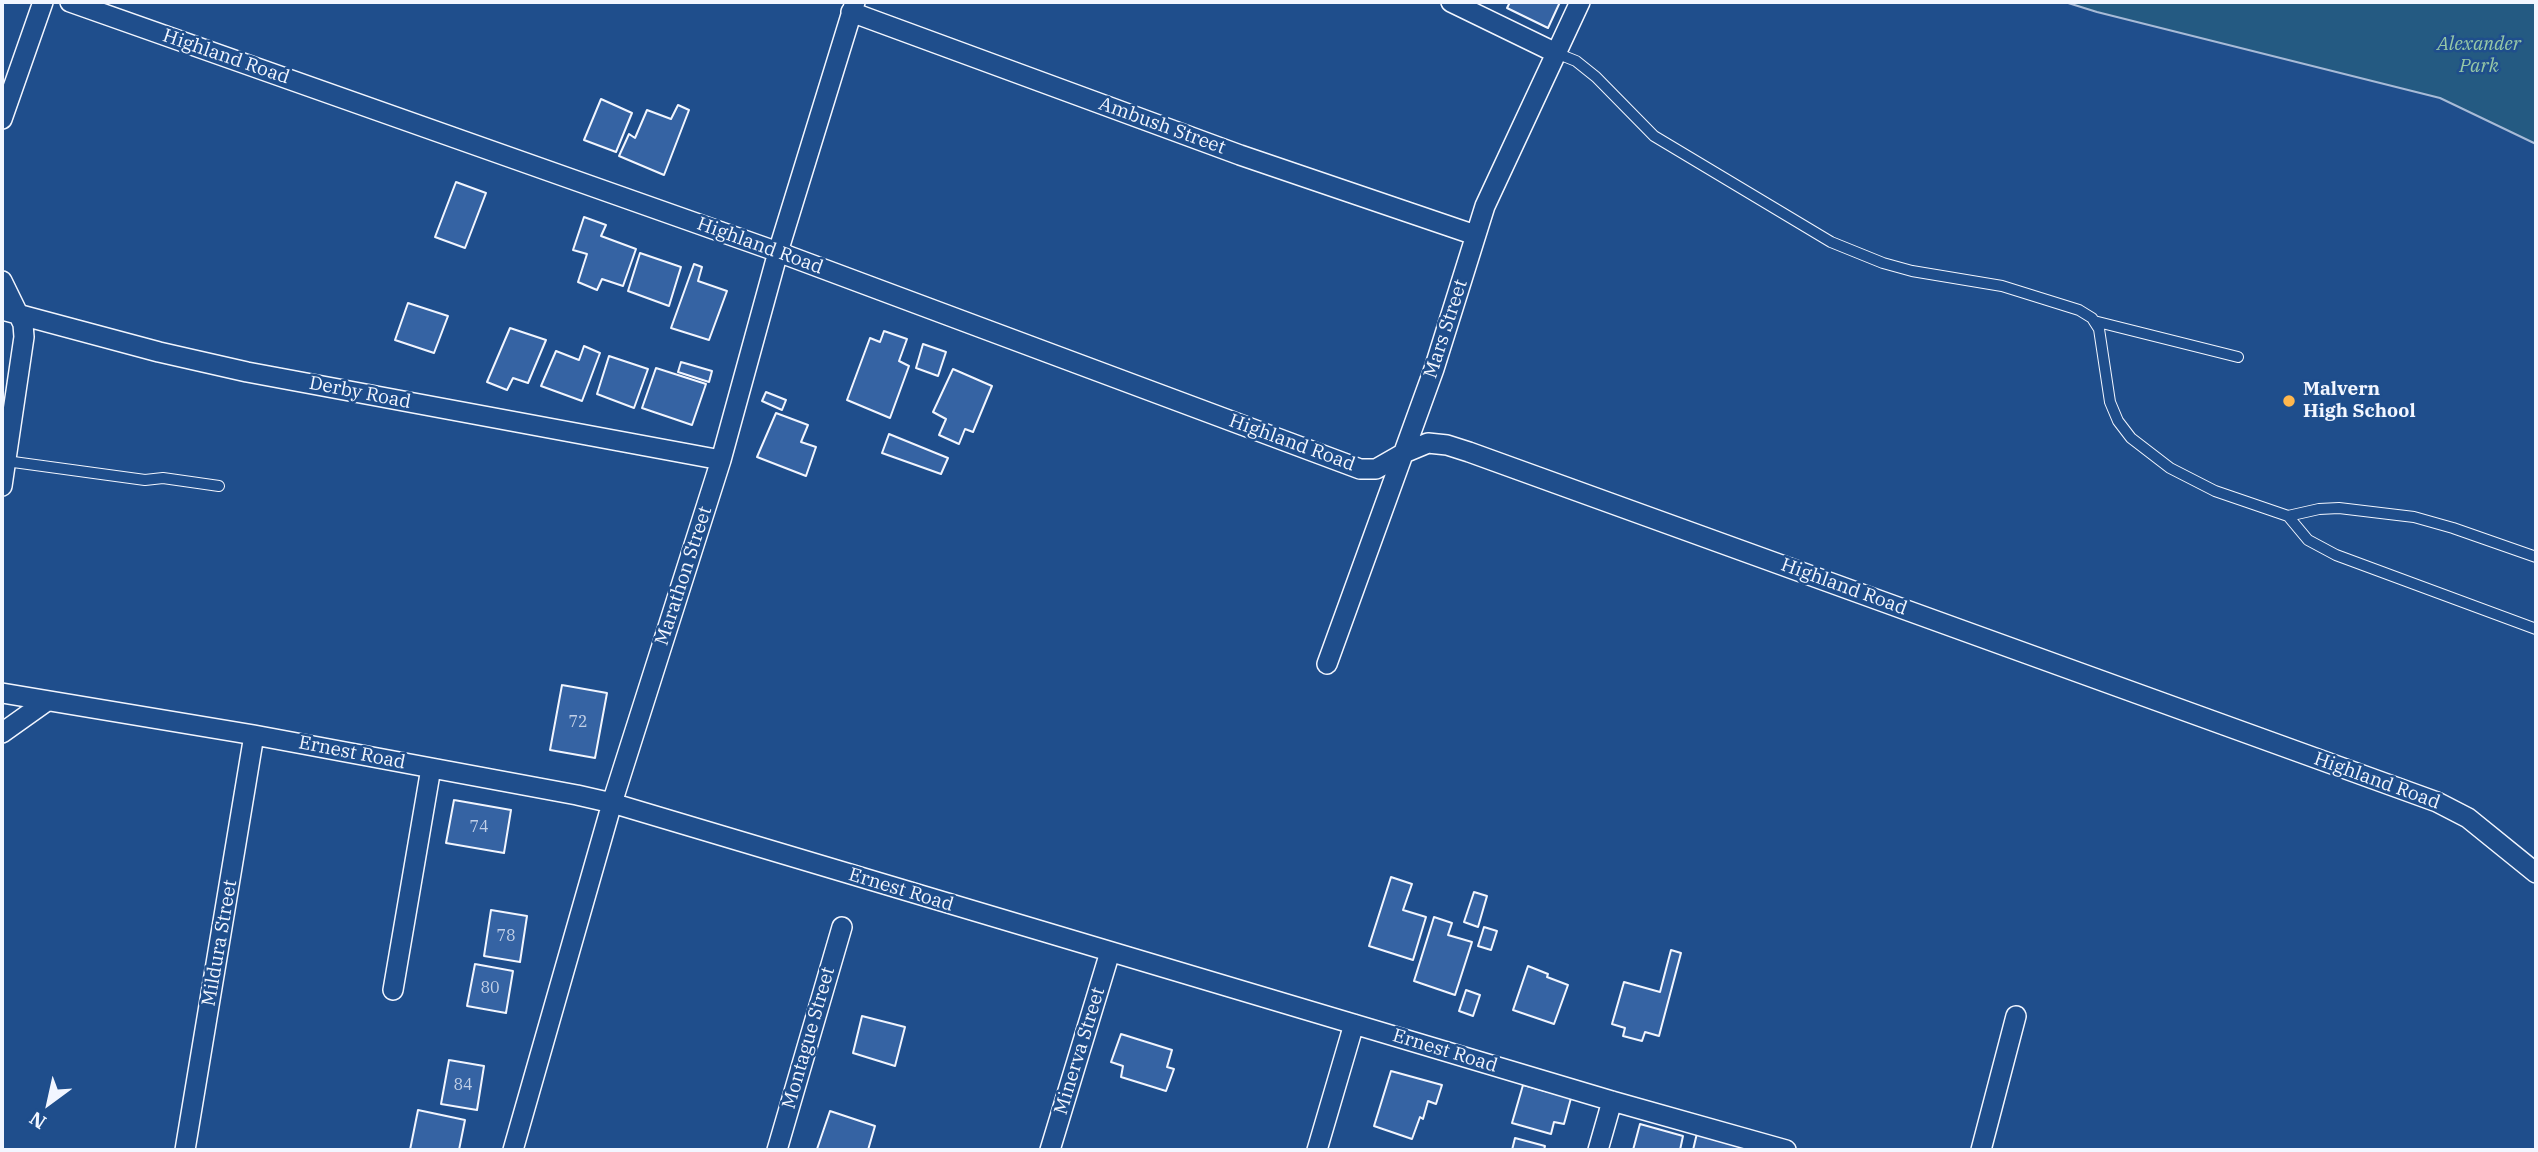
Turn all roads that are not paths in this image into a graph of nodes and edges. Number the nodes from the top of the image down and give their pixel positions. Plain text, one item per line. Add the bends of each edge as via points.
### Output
1 (43, 2) edge
2 (70, 2) edge
3 (1451, 2) edge
4 (1580, 2) edge
5 (853, 7) edge
6 (1556, 53) junction
7 (2, 118) edge
8 (1475, 235) junction
9 (778, 252) junction
10 (2, 281) edge
11 (10, 312) edge
12 (2094, 321) junction
13 (2238, 358) dead end
14 (1404, 453) junction
15 (721, 460) junction
16 (6, 461) junction
17 (2, 486) edge
18 (219, 486) dead end
19 (2288, 516) junction
20 (2536, 557) edge
21 (2536, 629) edge
22 (1328, 664) dead end
23 (2, 692) edge
24 (47, 701) junction
25 (2, 733) edge
26 (254, 735) junction
27 (431, 768) junction
28 (612, 803) junction
29 (2536, 873) edge
30 (842, 926) dead end
31 (1110, 952) junction
32 (393, 990) dead end
33 (2016, 1016) dead end
34 (1354, 1024) junction
35 (1612, 1101) junction
36 (185, 1150) edge
37 (513, 1150) edge
38 (777, 1150) edge
39 (1050, 1150) edge
40 (1317, 1150) edge
41 (1598, 1150) edge
42 (1786, 1150) edge
43 (1981, 1150) edge

1 - 7 street
2 - 9 street, Highland Road
3 - 6 street
4 - 6 street, Mars Street
5 - 8 street, Ambush Street via 1241,155
5 - 9 street, Marathon Street
6 - 8 street, Mars Street via 1494,182
6 - 12 lane via 1596,77 1661,141 1831,242 1912,271 2025,292 2079,310
8 - 14 street, Mars Street
9 - 14 street, Highland Road via 1360,469 1376,469
9 - 15 street, Marathon Street
10 - 11 street
11 - 15 street, Derby Road via 247,372
11 - 16 street via 23,324 24,337
12 - 13 lane
12 - 19 lane via 2110,402 2131,438 2170,468 2215,491
14 - 22 street, Mars Street
14 - 29 street, Highland Road via 1437,443 1469,452 2437,802 2468,818
15 - 28 street, Marathon Street
16 - 17 street
16 - 18 lane
19 - 20 lane via 2339,508 2414,517
19 - 21 lane via 2308,540 2336,555
23 - 24 street, Ernest Road
24 - 25 street
24 - 26 street, Ernest Road
26 - 27 street, Ernest Road
26 - 36 street, Mildura Street
27 - 28 street, Ernest Road
27 - 32 street
28 - 31 street, Ernest Road
28 - 37 street, Marathon Street
30 - 38 street, Montague Street
31 - 34 street, Ernest Road
31 - 39 street, Minerva Street
33 - 43 street
34 - 35 street, Ernest Road
34 - 40 street
35 - 41 street
35 - 42 street, Ernest Road

